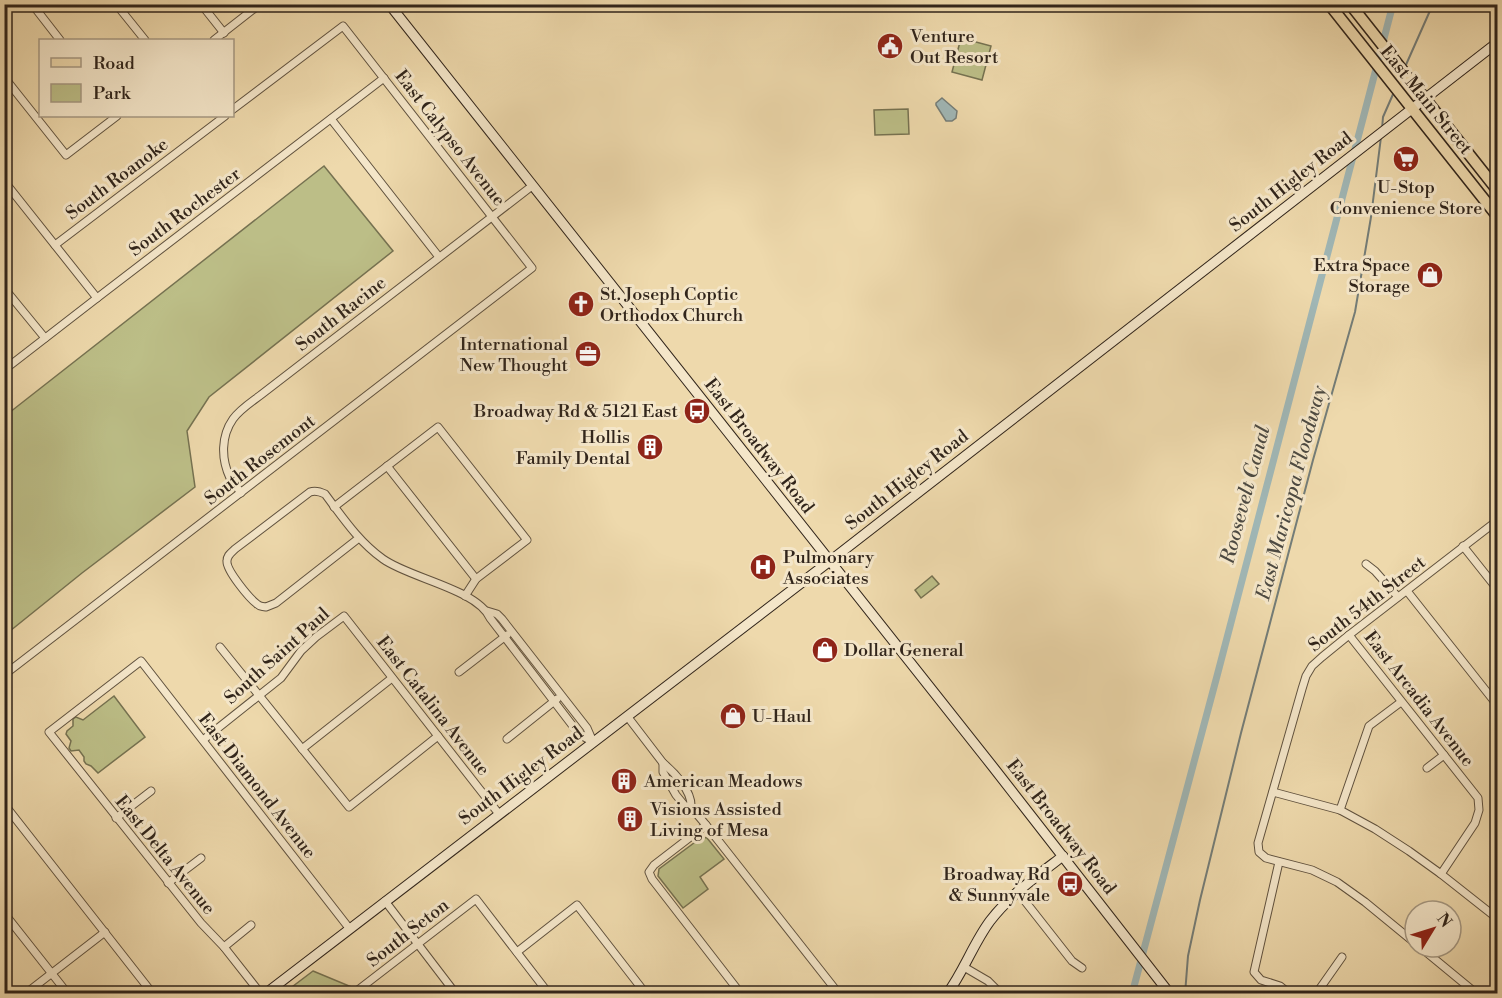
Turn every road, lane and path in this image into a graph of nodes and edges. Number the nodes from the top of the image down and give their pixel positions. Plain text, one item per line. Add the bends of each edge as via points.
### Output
1 (32, 4) edge
2 (116, 4) edge
3 (201, 4) edge
4 (260, 4) edge
5 (389, 4) edge
6 (1329, 4) edge
7 (1350, 4) edge
8 (224, 33) junction
9 (59, 39) edge
10 (144, 39) edge
11 (215, 39) edge
12 (1497, 42) edge
13 (4, 77) edge
14 (384, 78) junction
15 (1424, 99) junction
16 (234, 108) edge
17 (1412, 109) junction
18 (116, 117) edge
19 (224, 117) edge
20 (331, 119) junction
21 (4, 181) edge
22 (532, 186) junction
23 (1497, 191) edge
24 (492, 217) junction
25 (1497, 217) edge
26 (55, 245) junction
27 (440, 257) junction
28 (532, 268) joint
29 (4, 288) edge
30 (97, 298) junction
31 (45, 338) junction
32 (4, 370) edge
33 (387, 466) junction
34 (241, 493) junction
35 (334, 507) junction
36 (1497, 520) edge
37 (359, 538) junction
38 (1463, 546) junction
39 (829, 561) junction
40 (1366, 564) dead end
41 (476, 579) junction
42 (1497, 590) edge
43 (1407, 591) junction
44 (465, 596) junction
45 (1398, 597) junction
46 (487, 611) junction
47 (344, 616) joint
48 (512, 631) junction
49 (1349, 635) junction
50 (504, 637) junction
51 (220, 647) dead end
52 (459, 672) dead end
53 (4, 675) edge
54 (392, 678) junction
55 (562, 695) junction
56 (259, 696) junction
57 (554, 702) junction
58 (1401, 702) junction
59 (1497, 706) edge
60 (627, 716) junction
61 (49, 732) joint
62 (438, 736) junction
63 (507, 738) dead end
64 (202, 740) junction
65 (593, 742) junction
66 (302, 749) junction
67 (1444, 755) junction
68 (663, 764) junction
69 (1427, 768) dead end
70 (151, 791) dead end
71 (1273, 792) junction
72 (4, 804) edge
73 (692, 807) junction
74 (1340, 810) junction
75 (499, 814) junction
76 (116, 818) junction
77 (706, 825) junction
78 (1063, 856) junction
79 (201, 858) dead end
80 (1279, 862) junction
81 (1441, 874) junction
82 (168, 883) junction
83 (1017, 891) junction
84 (385, 901) junction
85 (4, 913) edge
86 (1497, 918) edge
87 (251, 925) dead end
88 (349, 928) junction
89 (105, 932) junction
90 (1403, 933) edge
91 (417, 944) junction
92 (224, 947) junction
93 (517, 952) junction
94 (1342, 957) dead end
95 (1435, 959) edge
96 (964, 967) junction
97 (1082, 968) dead end
98 (52, 973) junction
99 (359, 992) edge
100 (1169, 992) edge
101 (25, 993) edge
102 (68, 993) edge
103 (153, 993) edge
104 (263, 993) edge
105 (456, 993) edge
106 (549, 993) edge
107 (646, 993) edge
108 (741, 993) edge
109 (839, 993) edge
110 (947, 993) edge
111 (1002, 993) edge
112 (1290, 993) edge
113 (1316, 993) edge
114 (1477, 993) edge

1 - 9 street
2 - 10 street
3 - 8 street
4 - 8 street
5 - 22 main road, East Broadway Road
6 - 17 main road, East Main Street
7 - 15 main road, East Main Street
8 - 11 street
12 - 15 main road, South Higley Road
13 - 18 street via 66,155
14 - 16 street, East Calypso Avenue via 343,26
14 - 20 street, South Rochester
14 - 24 street, East Calypso Avenue
15 - 17 main road, South Higley Road
15 - 23 main road, East Main Street
17 - 25 main road, East Main Street
17 - 39 main road, South Higley Road
19 - 26 street, South Roanoke
20 - 27 street
20 - 30 street, South Rochester
21 - 26 street
22 - 24 street, South Racine
22 - 39 main road, East Broadway Road
24 - 27 street, South Racine
24 - 28 street, East Calypso Avenue
26 - 30 street
27 - 34 street, South Racine via 234,418 223,446 224,461
28 - 34 street, South Rosemont
29 - 31 street
30 - 31 street, South Rochester
31 - 32 street, South Rochester
33 - 35 street
33 - 41 street
33 - 41 street via 438,427 453,445 527,540
34 - 53 street, South Rosemont
35 - 37 street
35 - 37 street via 325,494 309,492 229,554 232,574 256,603 270,606
36 - 38 street, South 54th Street
37 - 44 street via 386,561
38 - 42 street
38 - 43 street, South 54th Street
39 - 60 main road, South Higley Road
39 - 78 main road, East Broadway Road
40 - 45 street
41 - 44 street
43 - 45 street, South 54th Street
43 - 59 street
44 - 46 street
45 - 49 street, South 54th Street
46 - 48 street via 497,614
46 - 50 street
47 - 54 street, East Catalina Avenue
47 - 56 street, South Saint Paul via 315,637 281,678
48 - 50 street
48 - 55 street
49 - 58 street, East Arcadia Avenue
49 - 71 street, South 54th Street via 1312,666 1306,676
50 - 52 street
50 - 57 street
51 - 56 street
54 - 62 street, East Catalina Avenue
54 - 66 street
55 - 57 street
55 - 65 street
56 - 64 street, South Saint Paul
56 - 66 street
57 - 63 street
57 - 65 street via 579,734
58 - 67 street, East Arcadia Avenue
58 - 74 street via 1369,726
60 - 65 main road, South Higley Road
60 - 68 street
61 - 64 street, East Diamond Avenue via 141,661
61 - 76 street, East Delta Avenue
62 - 66 street via 349,807
62 - 75 street, East Catalina Avenue
64 - 88 street, East Diamond Avenue
65 - 75 main road, South Higley Road
67 - 69 street
67 - 81 street, East Arcadia Avenue via 1478,798 1479,810 1475,823
68 - 73 street via 685,788
68 - 73 street via 663,772 676,795 685,806
70 - 76 street
71 - 74 street
71 - 80 street, South 54th Street via 1258,843 1259,852
72 - 89 street
73 - 77 street
74 - 81 street via 1384,834
75 - 84 main road, South Higley Road
76 - 82 street, East Delta Avenue
77 - 108 street via 649,872
77 - 109 street
78 - 83 main road
78 - 100 main road, East Broadway Road
79 - 82 street
80 - 90 street via 1312,870 1337,882
80 - 112 street via 1254,972 1261,980
81 - 86 street
82 - 92 street, East Delta Avenue
83 - 96 main road via 990,921
83 - 97 street via 1072,961
84 - 88 main road, South Higley Road
84 - 91 street
85 - 98 street
87 - 92 street
88 - 104 main road, South Higley Road
89 - 98 street
89 - 103 street
91 - 93 street, South Seton via 476,899
91 - 99 street, South Seton
91 - 105 street
92 - 104 street, East Delta Avenue
93 - 106 street
93 - 107 street via 577,905
94 - 113 street
95 - 114 street
96 - 110 main road
96 - 111 street
98 - 101 street
98 - 102 street

